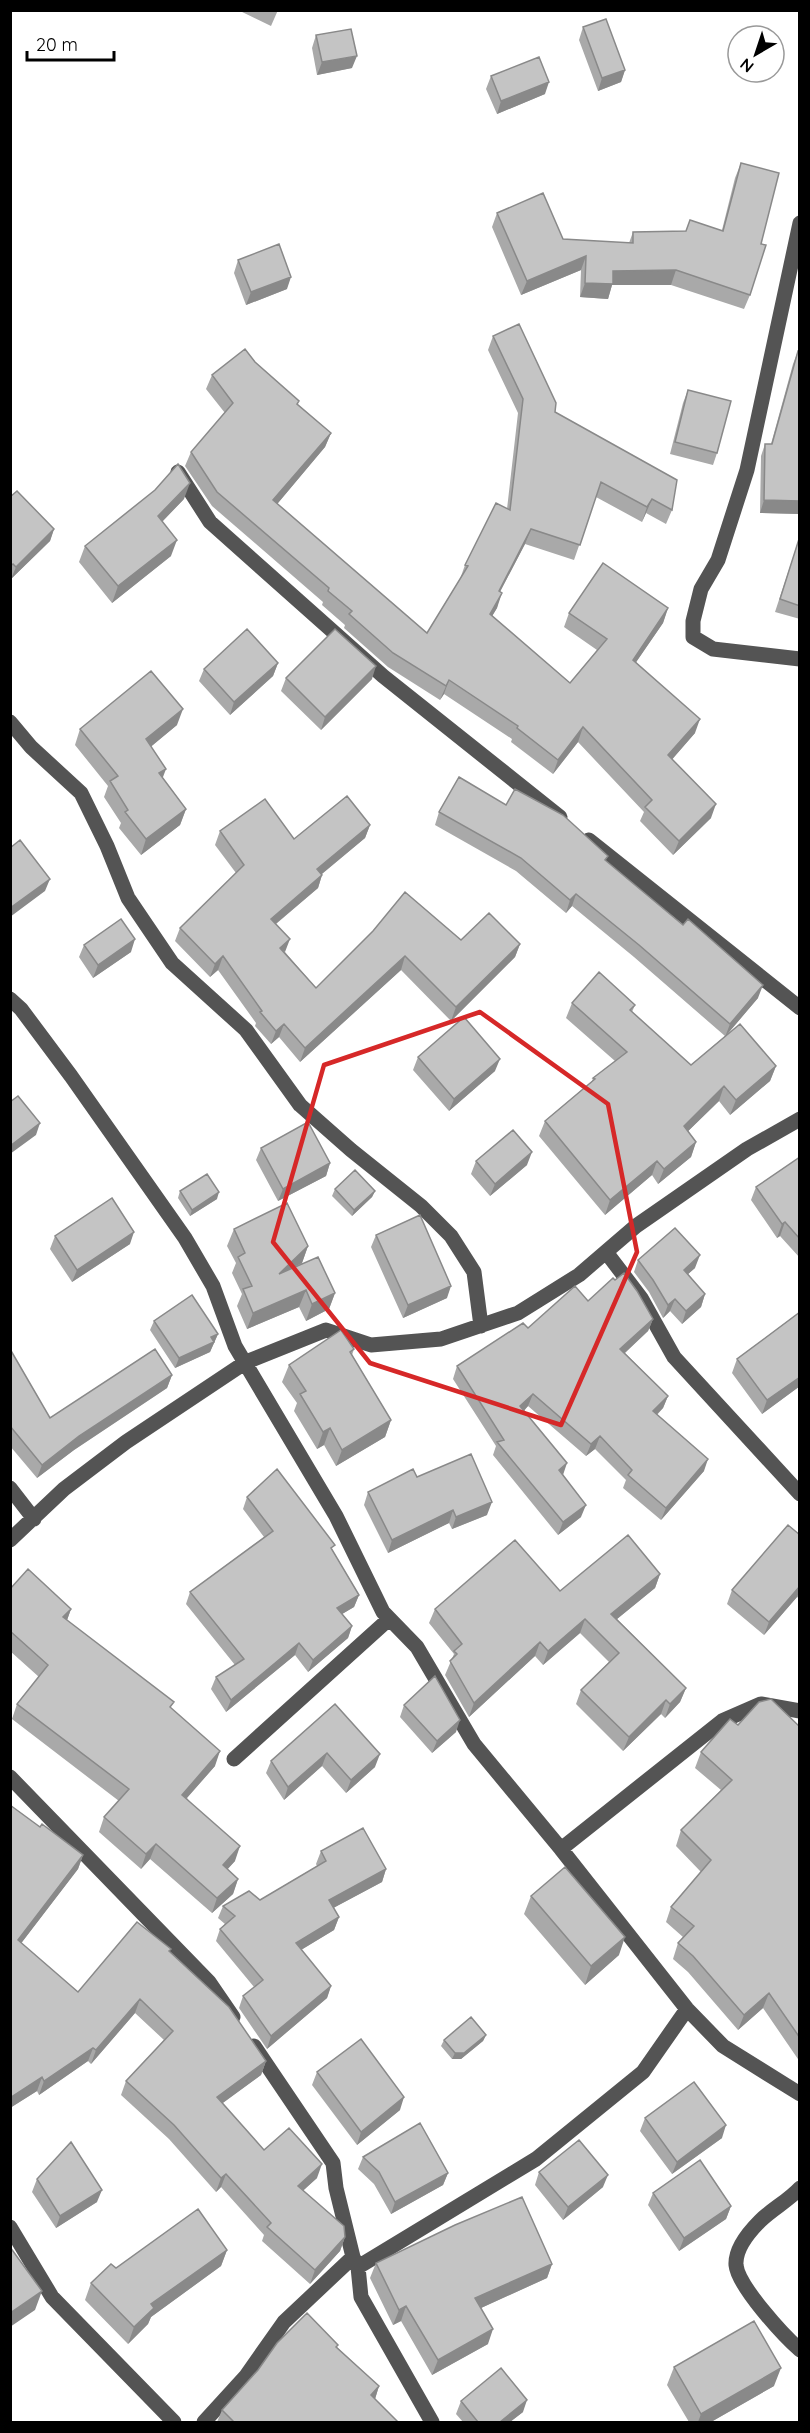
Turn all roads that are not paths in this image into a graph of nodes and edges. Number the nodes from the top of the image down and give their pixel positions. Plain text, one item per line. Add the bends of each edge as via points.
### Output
1 (800, 223) edge
2 (178, 472) edge
3 (800, 659) edge
4 (10, 722) edge
5 (10, 999) edge
6 (800, 1008) edge
7 (800, 1119) edge
8 (606, 1252) junction
9 (481, 1326) junction
10 (246, 1362) junction
11 (10, 1488) edge
12 (800, 1494) edge
13 (34, 1519) junction
14 (10, 1540) edge
15 (389, 1619) junction
16 (800, 1711) edge
17 (234, 1759) dead end
18 (10, 1777) edge
19 (561, 1849) junction
20 (687, 2009) junction
21 (800, 2094) edge
22 (800, 2188) edge
23 (10, 2227) edge
24 (355, 2262) junction
25 (800, 2350) edge
26 (174, 2422) edge
27 (204, 2422) edge
28 (432, 2422) edge

1 - 3 street via 747,470 718,560 701,589 693,637 713,649
2 - 6 street via 210,522 383,676
4 - 9 street via 81,793 128,898 172,963 246,1030 300,1104 451,1236 474,1272
5 - 10 street via 71,1077 185,1238 213,1286 235,1346
7 - 8 street via 747,1149 636,1226
8 - 9 street via 579,1275 518,1313
8 - 12 street via 641,1298 674,1357
9 - 10 street via 441,1340 371,1345 326,1330
10 - 13 street via 126,1442 64,1489
10 - 15 street via 336,1516 366,1581
11 - 13 street
13 - 14 street
15 - 17 street
15 - 19 street via 417,1647 474,1744
16 - 19 street via 761,1704 722,1721
18 - 24 street via 216,1992 333,2163
19 - 20 street
20 - 21 street via 723,2046
20 - 24 street via 643,2072 536,2159
22 - 25 street via 760,2221 740,2247 736,2265 752,2296
23 - 26 street via 52,2297
24 - 27 street via 284,2322 246,2376
24 - 28 street via 362,2297

